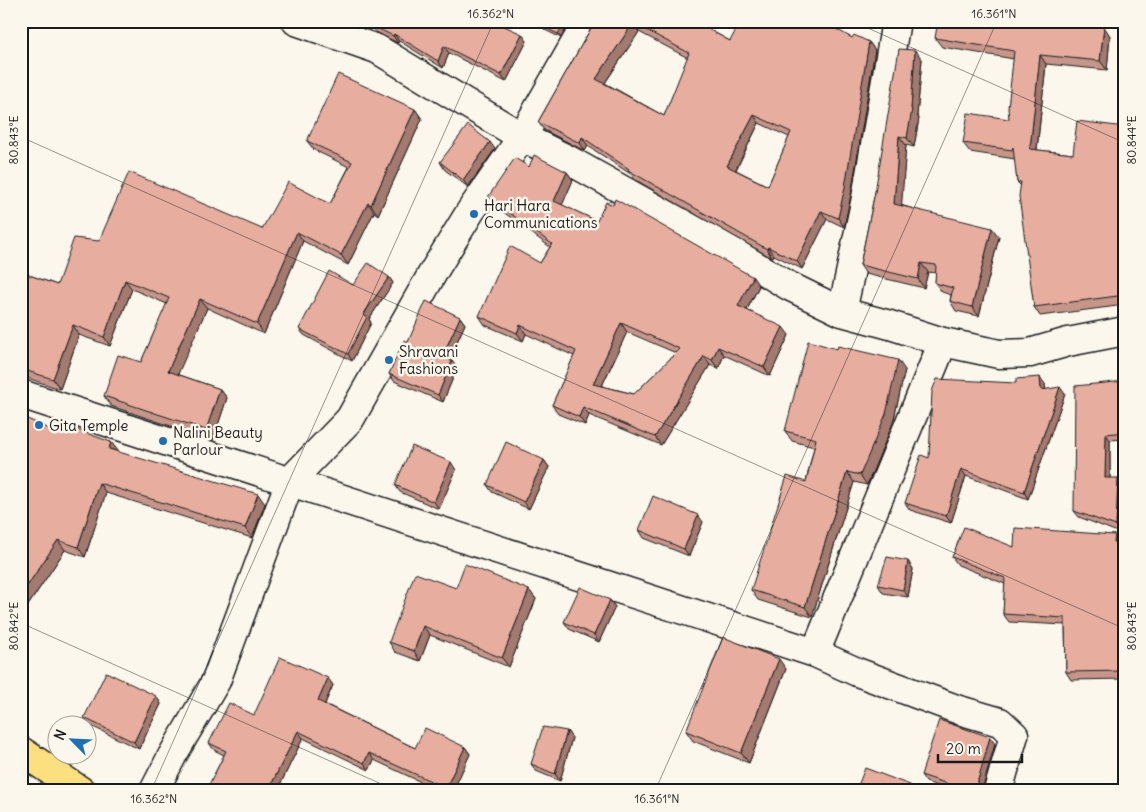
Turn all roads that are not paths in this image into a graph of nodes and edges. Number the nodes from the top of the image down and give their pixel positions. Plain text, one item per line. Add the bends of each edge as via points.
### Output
1 (296, 21) edge
2 (588, 21) edge
3 (896, 21) edge
4 (522, 137) junction
5 (842, 312) junction
6 (1125, 331) edge
7 (943, 342) junction
8 (21, 394) edge
9 (290, 481) junction
10 (815, 653) junction
11 (21, 751) edge
12 (81, 791) edge
13 (154, 791) edge
14 (998, 791) edge

1 - 4 street via 377,49
2 - 4 street
3 - 5 street via 866,198
4 - 5 street via 567,159 788,286
4 - 9 street via 435,269 350,419
5 - 7 street
6 - 7 street via 1030,353 998,354
7 - 10 street
8 - 9 street
9 - 10 street
9 - 13 street via 216,681
10 - 14 street via 857,672 1000,722 1014,735
11 - 12 main road

